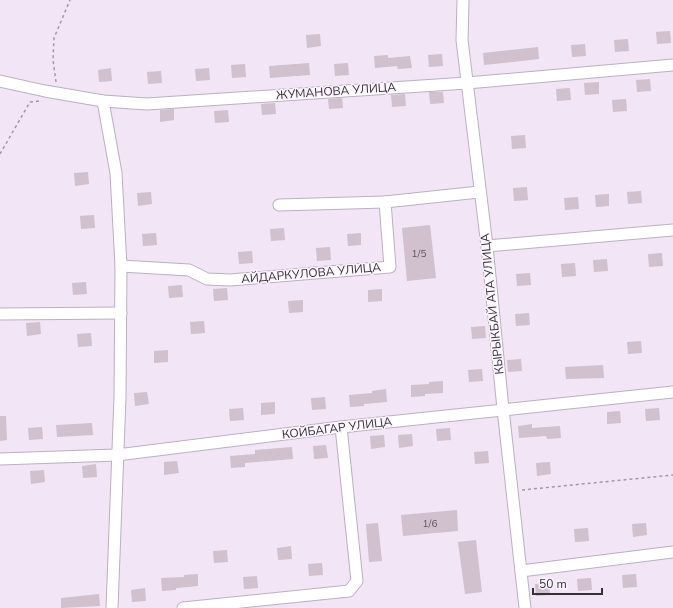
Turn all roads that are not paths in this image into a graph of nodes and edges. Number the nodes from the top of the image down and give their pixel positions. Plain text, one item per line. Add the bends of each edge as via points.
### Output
1 (462, 0) edge
2 (673, 65) edge
3 (0, 80) edge
4 (467, 83) junction
5 (103, 101) junction
6 (479, 192) junction
7 (385, 202) junction
8 (279, 205) dead end
9 (673, 230) edge
10 (487, 246) junction
11 (121, 266) junction
12 (121, 312) junction
13 (0, 314) edge
14 (673, 392) edge
15 (502, 410) junction
16 (341, 427) junction
17 (117, 455) junction
18 (0, 459) edge
19 (673, 552) edge
20 (521, 571) junction
21 (112, 608) edge
22 (183, 608) edge
23 (525, 608) edge

1 - 4 street, КЫРЫКБАЙ АТА УЛИЦА via 462,40
2 - 4 street, ЖУМАНОВА УЛИЦА
3 - 5 street, ЖУМАНОВА УЛИЦА via 44,96 58,94
4 - 5 street, ЖУМАНОВА УЛИЦА via 147,104
4 - 6 street, КЫРЫКБАЙ АТА УЛИЦА
5 - 11 street via 116,173
6 - 7 street
6 - 10 street, КЫРЫКБАЙ АТА УЛИЦА
7 - 8 street
7 - 11 street, АЙДАРКУЛОВА УЛИЦА via 390,267 230,280 207,279 189,270
9 - 10 street
10 - 15 street, КЫРЫКБАЙ АТА УЛИЦА
11 - 12 street
12 - 13 street
12 - 17 street
14 - 15 street, КОЙБАГАР УЛИЦА
15 - 16 street, КОЙБАГАР УЛИЦА
15 - 20 street, КЫРЫКБАЙ АТА УЛИЦА
16 - 17 street, КОЙБАГАР УЛИЦА
16 - 22 street via 357,580 349,591
17 - 18 street, КОЙБАГАР УЛИЦА
17 - 21 street
19 - 20 street
20 - 23 street, КЫРЫКБАЙ АТА УЛИЦА

